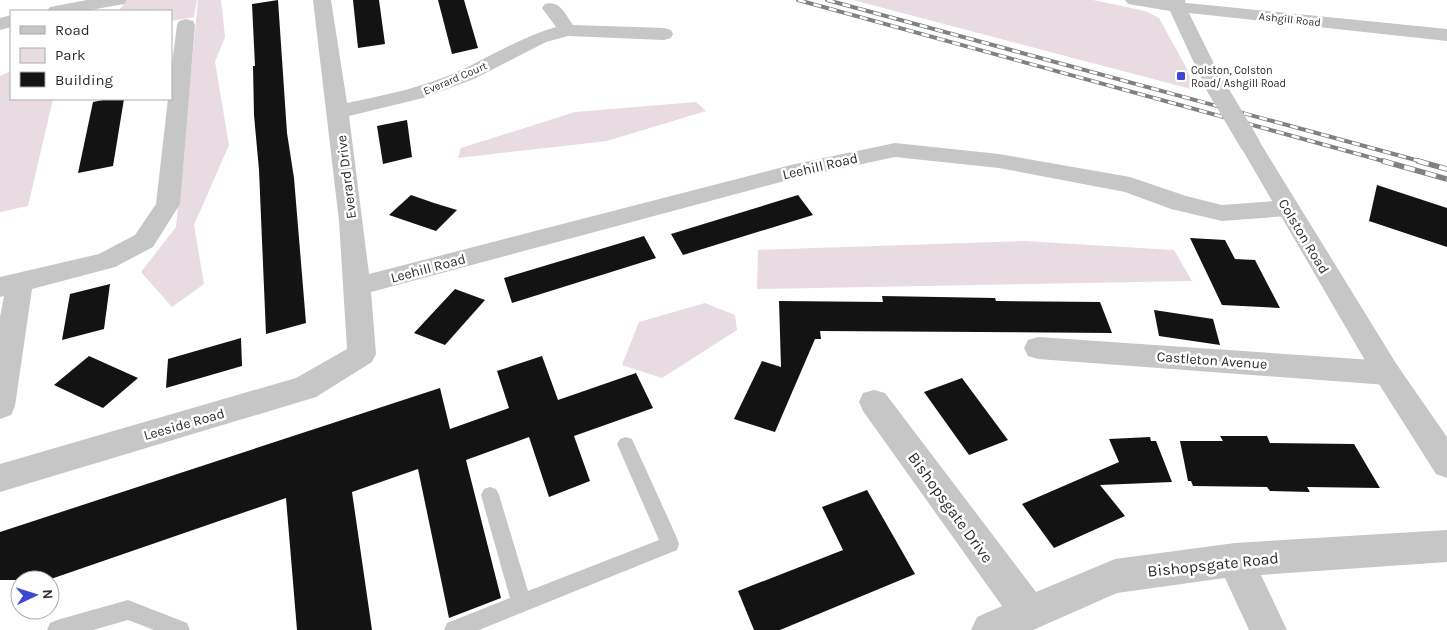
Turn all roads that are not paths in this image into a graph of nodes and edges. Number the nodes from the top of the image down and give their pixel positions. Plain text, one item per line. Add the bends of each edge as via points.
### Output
1 (118, 0) edge
2 (322, 0) edge
3 (1134, 0) edge
4 (1222, 0) edge
5 (1176, 4) edge
6 (551, 8) dead end
7 (62, 10) edge
8 (1447, 22) edge
9 (186, 25) dead end
10 (567, 30) junction
11 (664, 34) dead end
12 (1447, 35) edge
13 (338, 112) junction
14 (1287, 208) junction
15 (9, 285) edge
16 (359, 286) junction
17 (1038, 348) dead end
18 (362, 354) joint
19 (1387, 373) junction
20 (874, 402) dead end
21 (0, 406) edge
22 (626, 444) dead end
23 (1447, 464) edge
24 (0, 478) edge
25 (490, 495) dead end
26 (1447, 546) edge
27 (1235, 560) junction
28 (522, 604) junction
29 (1028, 611) junction
30 (57, 630) edge
31 (180, 630) edge
32 (454, 630) edge
33 (990, 630) edge
34 (1268, 630) edge

1 - 7 street
2 - 13 street, Everard Drive
3 - 5 street, Ashgill Road
4 - 8 street, Ashgill Road
5 - 12 street, Ashgill Road
5 - 14 street, Colston Road, bridge via 1212,80
6 - 10 street
9 - 15 street via 168,204 144,241 106,261
10 - 11 street, Everard Court
10 - 13 street, Everard Court via 539,38 467,75 416,94
13 - 16 street, Everard Drive
14 - 16 street, Leehill Road via 1222,213 1130,184 999,160 895,150 794,171
14 - 19 street, Colston Road
15 - 21 street
16 - 18 street, Everard Drive
17 - 19 street, Castleton Avenue
18 - 24 street, Leeside Road via 305,388
19 - 23 street, Colston Road
20 - 29 street, Bishopsgate Drive
22 - 28 lane via 670,544
25 - 28 lane
26 - 27 street, Bishopsgate Road
27 - 29 street, Bishopsgate Road via 1115,576
27 - 34 street
28 - 32 lane
29 - 33 street, Bishopsgate Road
30 - 31 lane via 128,610

